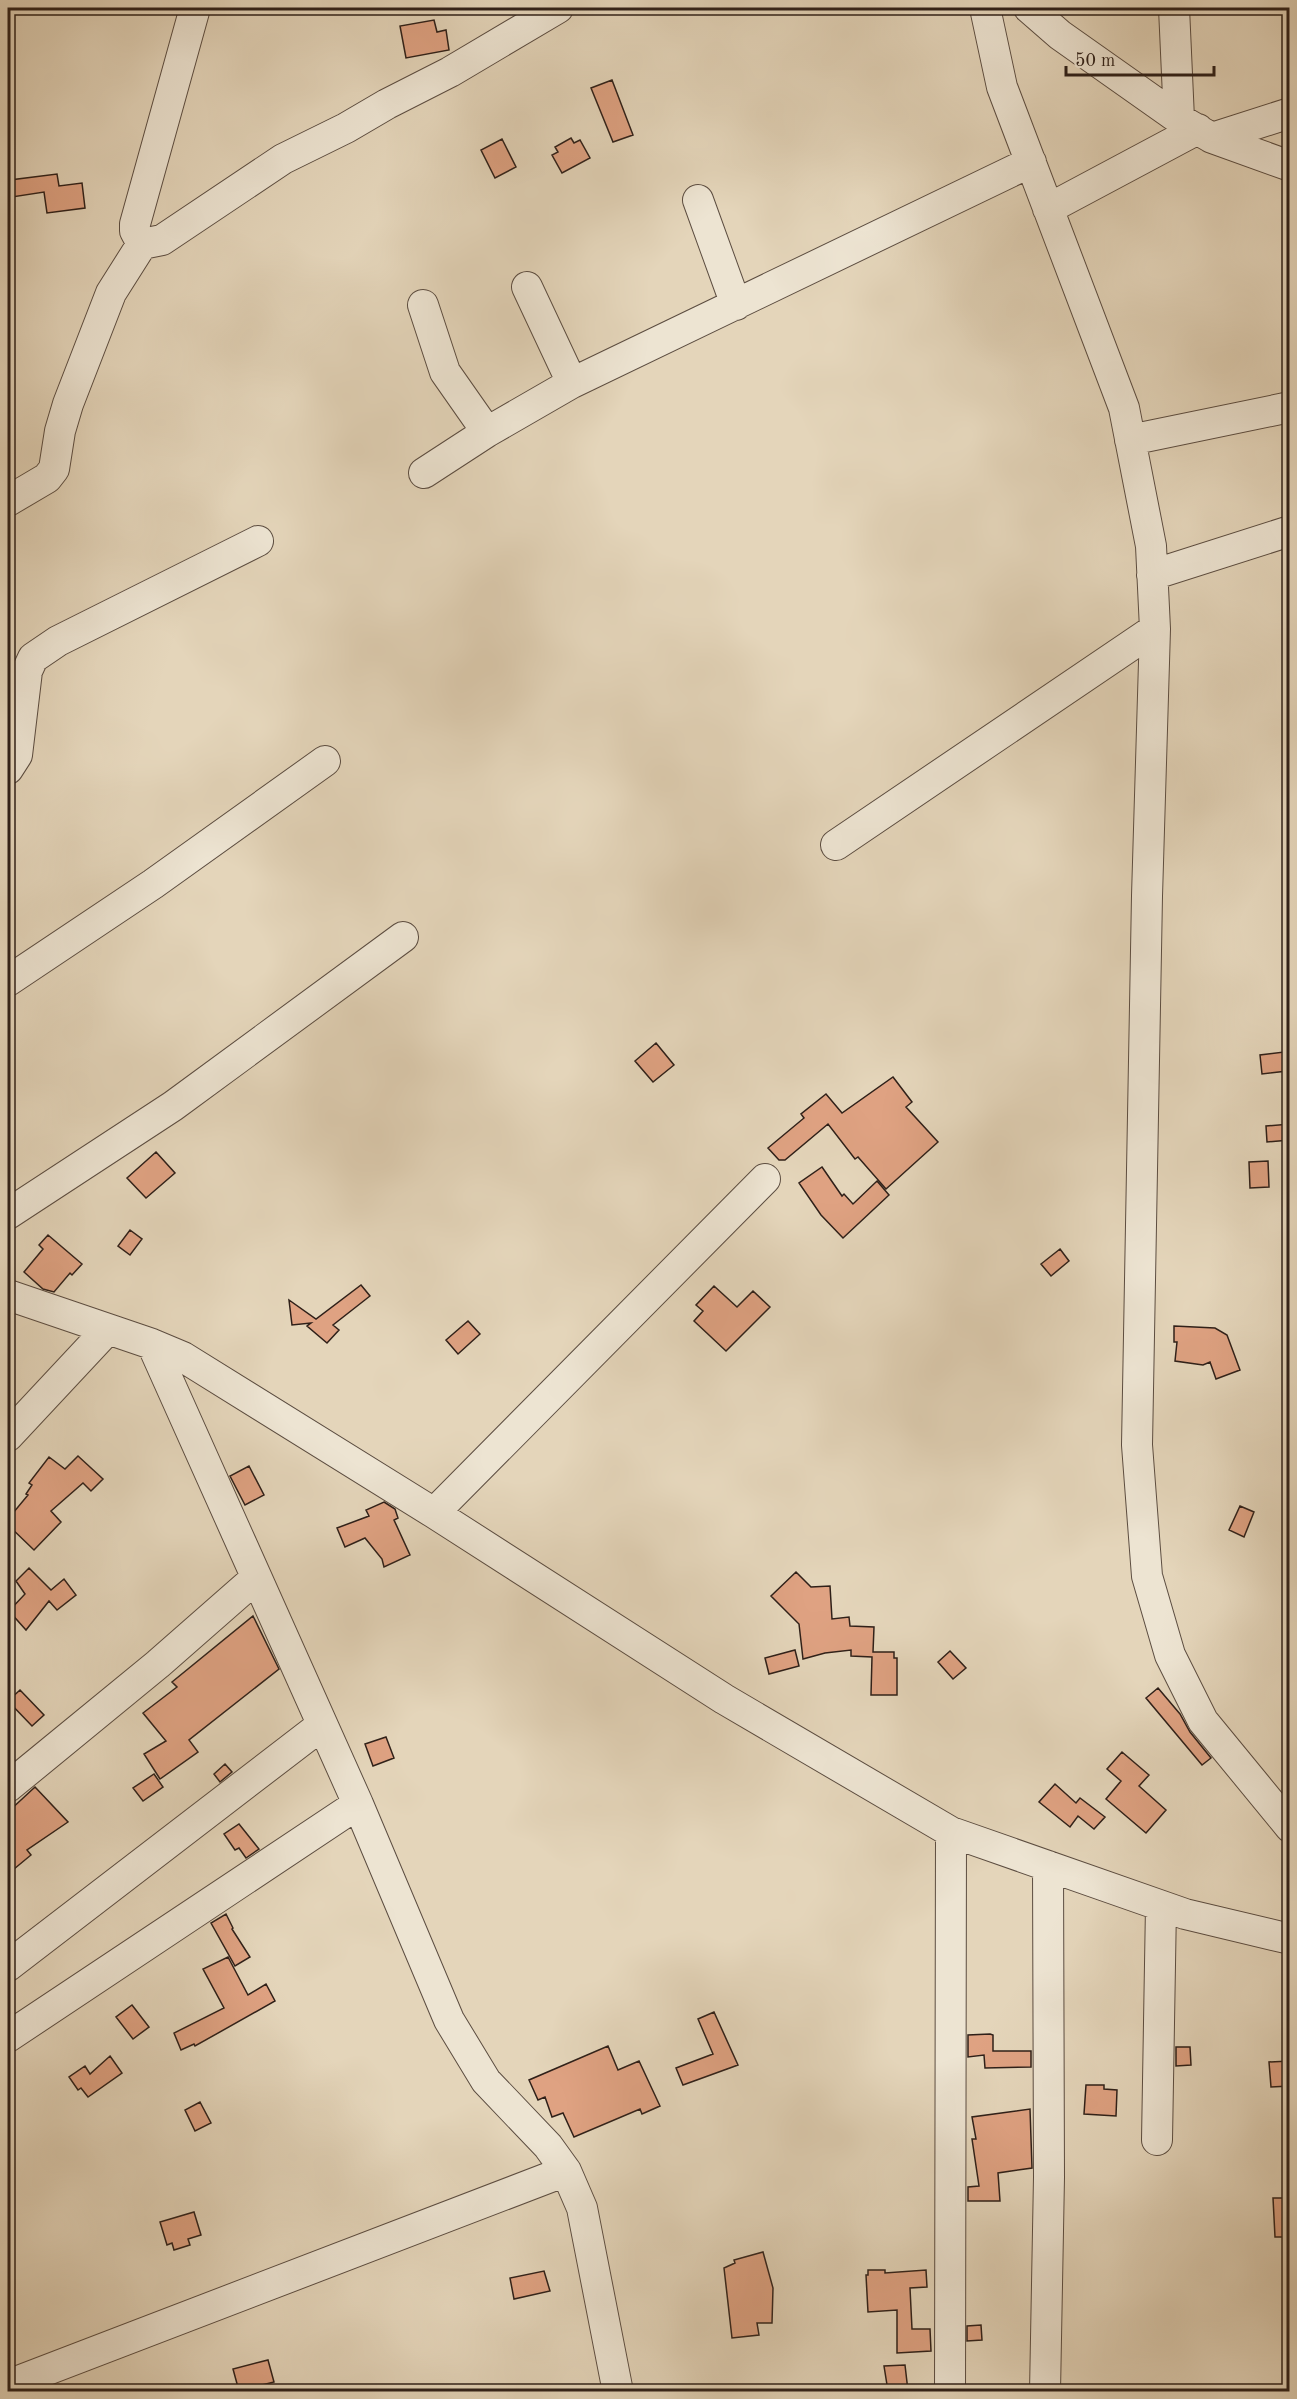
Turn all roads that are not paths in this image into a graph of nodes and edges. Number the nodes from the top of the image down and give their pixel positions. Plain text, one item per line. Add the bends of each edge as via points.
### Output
1 (195, 8) edge
2 (558, 8) edge
3 (985, 8) edge
4 (1029, 8) edge
5 (1174, 8) edge
6 (1290, 113) edge
7 (1196, 129) junction
8 (1030, 162) junction
9 (1290, 166) edge
10 (698, 200) dead end
11 (1048, 210) junction
12 (142, 244) junction
13 (527, 287) dead end
14 (735, 305) junction
15 (423, 306) dead end
16 (572, 383) junction
17 (1290, 407) edge
18 (487, 432) junction
19 (1130, 440) junction
20 (424, 473) dead end
21 (8, 501) edge
22 (1290, 531) edge
23 (258, 541) dead end
24 (1152, 575) junction
25 (1155, 629) junction
26 (325, 761) dead end
27 (8, 770) edge
28 (836, 845) dead end
29 (403, 937) dead end
30 (8, 981) edge
31 (765, 1179) dead end
32 (8, 1214) edge
33 (13, 1305) edge
34 (107, 1330) junction
35 (152, 1344) junction
36 (8, 1436) edge
37 (434, 1513) junction
38 (256, 1578) junction
39 (322, 1725) junction
40 (8, 1787) edge
41 (358, 1804) junction
42 (1290, 1827) edge
43 (951, 1832) junction
44 (1048, 1866) junction
45 (1161, 1906) junction
46 (1290, 1939) edge
47 (8, 1966) edge
48 (8, 2037) edge
49 (1157, 2140) dead end
50 (566, 2171) junction
51 (8, 2385) edge
52 (618, 2391) edge
53 (950, 2391) edge
54 (1045, 2391) edge

1 - 12 street via 135,224
2 - 12 street via 450,72 283,159 162,240
3 - 8 street via 1002,87
4 - 7 street via 1060,35
5 - 7 street
6 - 7 street
7 - 9 street
7 - 11 street
8 - 11 street
8 - 14 street
10 - 14 street
11 - 19 street via 1124,408
12 - 21 street via 111,293 68,404 54,469 47,478
13 - 16 street
14 - 16 street
15 - 18 street via 445,372
16 - 18 street
17 - 19 street
18 - 20 street
19 - 24 street via 1151,546
22 - 24 street
23 - 27 street via 58,641 33,658 27,671 17,755
24 - 25 street
25 - 28 street
25 - 42 street via 1137,1444 1147,1576 1170,1655 1203,1721
26 - 30 street
29 - 32 street via 173,1106
31 - 37 street
33 - 34 street
34 - 35 street
34 - 36 street
35 - 37 street via 183,1357
35 - 38 street
37 - 43 street via 724,1699
38 - 39 street
38 - 40 street
39 - 41 street
39 - 47 street
41 - 48 street
41 - 50 street via 448,2020 486,2081 548,2146
43 - 44 street
43 - 53 street
44 - 45 street
44 - 54 street
45 - 46 street
45 - 49 street
50 - 51 street
50 - 52 street via 582,2208

